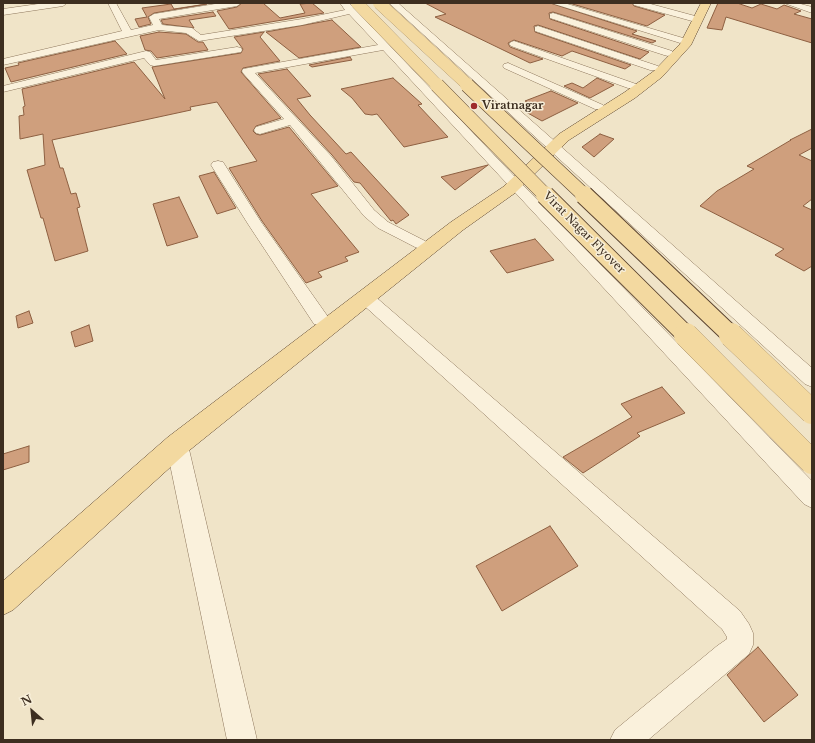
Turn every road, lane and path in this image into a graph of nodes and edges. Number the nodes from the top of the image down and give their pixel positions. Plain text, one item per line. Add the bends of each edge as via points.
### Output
1 (63, 3) edge
2 (112, 3) edge
3 (237, 3) edge
4 (379, 3) edge
5 (393, 3) edge
6 (555, 3) edge
7 (637, 3) edge
8 (706, 3) edge
9 (788, 3) edge
10 (33, 5) edge
11 (599, 5) dead end
12 (351, 6) edge
13 (696, 10) edge
14 (812, 10) edge
15 (3, 12) edge
16 (585, 12) junction
17 (553, 16) dead end
18 (159, 27) junction
19 (538, 30) dead end
20 (128, 33) junction
21 (514, 44) dead end
22 (674, 46) junction
23 (384, 47) junction
24 (237, 50) dead end
25 (3, 62) edge
26 (508, 66) dead end
27 (654, 68) junction
28 (632, 86) junction
29 (3, 90) edge
30 (599, 108) junction
31 (292, 120) junction
32 (260, 130) dead end
33 (550, 145) junction
34 (218, 165) dead end
35 (512, 182) junction
36 (420, 244) junction
37 (365, 297) junction
38 (320, 319) junction
39 (812, 379) edge
40 (812, 412) edge
41 (177, 445) junction
42 (812, 462) edge
43 (812, 497) edge
44 (3, 583) edge
45 (3, 600) edge
46 (242, 740) edge
47 (625, 740) edge

1 - 10 street
2 - 20 street
3 - 18 street via 154,17
4 - 40 main road, bridge
5 - 33 street
6 - 16 street
7 - 13 street
8 - 33 main road via 685,45 658,74 630,95
9 - 14 street
10 - 15 street
11 - 16 street
12 - 18 street via 302,22 199,38 189,30
12 - 23 street
12 - 42 main road, Virat Nagar Flyover, bridge via 593,241
13 - 22 main road
16 - 22 street
17 - 22 street
18 - 20 street
19 - 27 street
20 - 25 street
21 - 28 street
22 - 27 main road
23 - 31 street via 247,70
23 - 35 street
24 - 29 street via 154,63 146,54
26 - 30 street
27 - 28 main road
28 - 30 main road
30 - 33 main road via 556,134
31 - 32 street
31 - 36 street via 372,216 383,225
33 - 35 main road
33 - 39 street
34 - 38 street
35 - 36 main road
35 - 37 main road
35 - 43 street
36 - 38 main road
37 - 41 main road
37 - 47 street via 731,620 740,633 740,645
38 - 44 main road via 169,438
41 - 45 main road
41 - 46 street

